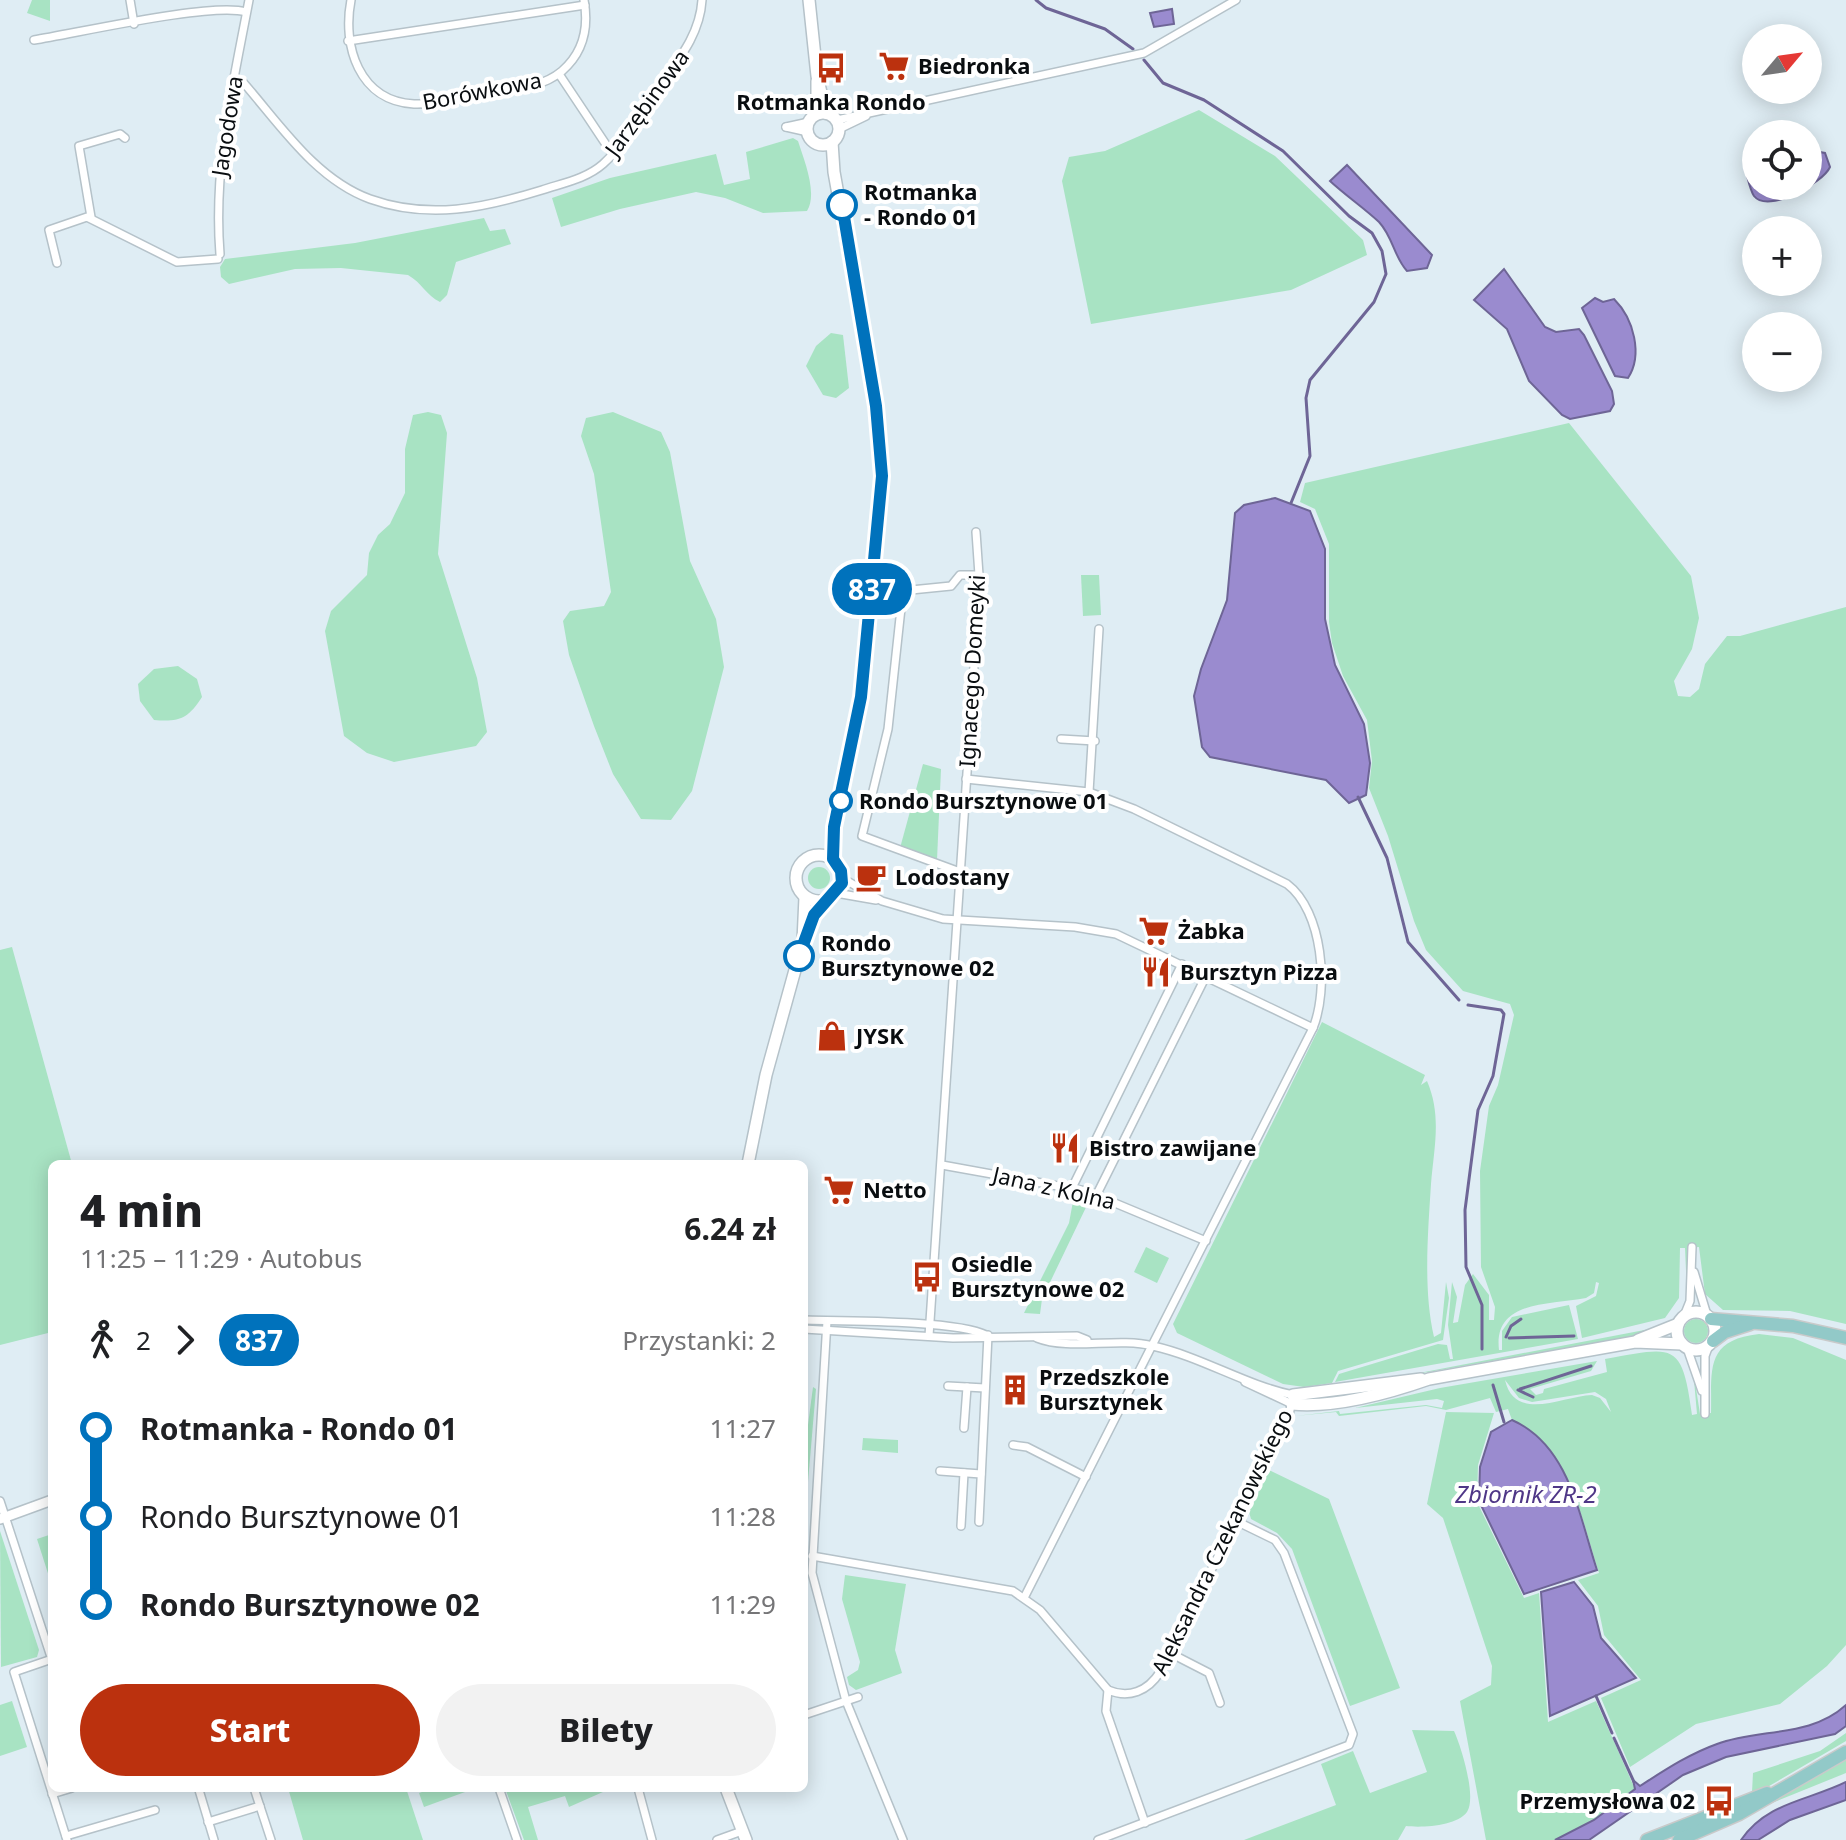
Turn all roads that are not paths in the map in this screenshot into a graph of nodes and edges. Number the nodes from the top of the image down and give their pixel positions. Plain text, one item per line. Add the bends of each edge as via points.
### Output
1 (130, 0) edge
2 (249, 0) edge
3 (351, 0) edge
4 (702, 0) edge
5 (809, 0) edge
6 (1236, 0) edge
7 (585, 2) edge
8 (246, 12) junction
9 (134, 24) junction
10 (34, 40) dead end
11 (348, 41) junction
12 (559, 74) junction
13 (234, 80) junction
14 (822, 122) junction
15 (125, 138) dead end
16 (827, 143) junction
17 (613, 155) junction
18 (91, 217) junction
19 (57, 263) dead end
20 (976, 532) dead end
21 (979, 575) junction
22 (1099, 629) dead end
23 (1061, 739) dead end
24 (1095, 741) junction
25 (966, 779) junction
26 (1089, 792) junction
27 (834, 827) junction
28 (819, 855) junction
29 (833, 859) junction
30 (960, 872) junction
31 (842, 878) junction
32 (836, 893) junction
33 (805, 897) junction
34 (823, 901) junction
35 (882, 901) junction
36 (958, 920) junction
37 (803, 941) junction
38 (1182, 964) junction
39 (1206, 976) junction
40 (1313, 1028) junction
41 (749, 1160) edge
42 (942, 1165) junction
43 (1072, 1188) junction
44 (1097, 1194) junction
45 (1206, 1241) junction
46 (1692, 1247) dead end
47 (1693, 1269) junction
48 (1709, 1317) junction
49 (808, 1320) edge
50 (1681, 1320) junction
51 (827, 1321) junction
52 (1753, 1323) junction
53 (929, 1326) junction
54 (808, 1329) edge
55 (826, 1330) junction
56 (1827, 1334) junction
57 (987, 1335) junction
58 (929, 1336) junction
59 (1846, 1338) edge
60 (1635, 1342) junction
61 (1711, 1343) junction
62 (1153, 1346) junction
63 (1685, 1346) junction
64 (1846, 1349) edge
65 (948, 1386) dead end
66 (967, 1387) junction
67 (985, 1388) junction
68 (1703, 1393) junction
69 (1293, 1399) junction
70 (1705, 1414) dead end
71 (964, 1428) dead end
72 (1013, 1445) dead end
73 (940, 1471) dead end
74 (964, 1473) junction
75 (981, 1474) junction
76 (1086, 1477) junction
77 (0, 1501) edge
78 (48, 1501) edge
79 (3, 1518) edge
80 (1236, 1521) junction
81 (979, 1522) dead end
82 (961, 1526) dead end
83 (812, 1556) junction
84 (1025, 1596) junction
85 (48, 1648) edge
86 (1170, 1653) junction
87 (48, 1661) edge
88 (1108, 1690) junction
89 (858, 1697) dead end
90 (846, 1701) junction
91 (1220, 1703) dead end
92 (808, 1714) edge
93 (1846, 1752) edge
94 (48, 1781) edge
95 (1777, 1790) junction
96 (59, 1792) edge
97 (200, 1792) edge
98 (255, 1792) edge
99 (500, 1792) edge
100 (639, 1792) edge
101 (728, 1792) edge
102 (52, 1794) joint
103 (260, 1806) junction
104 (155, 1810) dead end
105 (208, 1822) junction
106 (1145, 1823) junction
107 (744, 1836) edge
108 (66, 1838) edge
109 (214, 1840) edge
110 (271, 1840) edge
111 (517, 1840) edge
112 (652, 1840) edge
113 (717, 1840) edge
114 (903, 1840) edge
115 (1098, 1840) edge
116 (1647, 1840) edge
117 (1679, 1840) edge

1 - 9 street
2 - 8 street, Jagodowa
3 - 11 street, Borówkowa
4 - 17 street, Jarzębinowa via 691,40
5 - 14 main road
6 - 14 street via 1144,53
7 - 11 street
7 - 12 street, Borówkowa via 584,38
8 - 9 street via 234,9
8 - 13 street, Jagodowa
9 - 10 street
11 - 12 street, Borówkowa via 368,83 395,100 415,104 524,88
12 - 17 street
13 - 17 street, Jarzębinowa via 242,81 325,172 353,192 395,206 443,211 499,203 575,180
13 - 18 street, Jagodowa via 218,182 219,256 177,262
14 - 16 main road
14 - 16 main road via 813,141
15 - 18 street via 120,134 79,146
16 - 27 main road via 854,271 882,459 861,697
18 - 19 street via 51,228
20 - 21 street, Ignacego Domeyki
21 - 25 street, Ignacego Domeyki
21 - 30 street via 960,575 951,586 911,590 902,599 888,729 862,836
22 - 24 street
23 - 24 street
24 - 26 street
25 - 26 street
25 - 30 street, Ignacego Domeyki
26 - 40 street via 1269,874 1300,895 1316,938 1321,1006
27 - 28 main road
27 - 29 main road
28 - 29 main road
28 - 33 main road via 805,859 797,869 797,888
29 - 31 main road
30 - 36 street, Ignacego Domeyki
31 - 32 main road
31 - 35 street
32 - 34 main road
32 - 35 street
33 - 34 main road
33 - 37 main road
34 - 37 main road
35 - 36 street
36 - 38 street via 1107,932
36 - 42 street, Ignacego Domeyki
37 - 41 main road
38 - 39 street
38 - 43 street
39 - 40 street
39 - 44 street
40 - 45 street
42 - 43 street, Jana z Kolna
42 - 53 street, Ignacego Domeyki
43 - 44 street, Jana z Kolna
44 - 45 street, Jana z Kolna
45 - 62 street
46 - 47 street
47 - 48 street
47 - 50 street via 1689,1305
48 - 50 main road via 1693,1312
48 - 52 main road
48 - 61 main road via 1716,1332
49 - 51 street
50 - 60 main road
50 - 63 main road
51 - 53 street
51 - 55 street
52 - 56 main road
52 - 61 main road
53 - 57 street via 975,1329
53 - 58 street, Ignacego Domeyki
54 - 55 street
55 - 58 street
55 - 83 street
56 - 59 main road
56 - 64 main road
57 - 58 street
57 - 62 street via 1077,1336
57 - 67 street
60 - 63 main road
60 - 69 main road
61 - 63 main road via 1701,1350
61 - 68 street via 1705,1353
62 - 69 street
62 - 76 street
63 - 68 street
65 - 66 street
66 - 67 street
66 - 71 street
67 - 75 street
68 - 70 street
69 - 80 street, Aleksandra Czekanowskiego
72 - 76 street
73 - 74 street
74 - 75 street
74 - 82 street
75 - 81 street
76 - 84 street
77 - 79 street
78 - 79 street
79 - 85 street
80 - 86 street, Aleksandra Czekanowskiego
80 - 106 street via 1275,1540 1284,1553 1353,1734 1349,1745
83 - 84 street via 965,1580
83 - 90 street via 818,1604
84 - 88 street
86 - 88 street, Aleksandra Czekanowskiego via 1145,1689 1126,1694
86 - 91 street via 1209,1673
87 - 94 street via 14,1672
88 - 106 street via 1106,1711
89 - 90 street
90 - 92 street
90 - 114 street
93 - 95 main road
95 - 116 main road
95 - 117 main road via 1739,1814
96 - 102 street
97 - 105 street
98 - 103 street
99 - 111 street
100 - 112 street
101 - 107 main road
102 - 108 street
103 - 105 street
103 - 110 street
104 - 108 street
105 - 109 street
106 - 115 street
107 - 113 street

